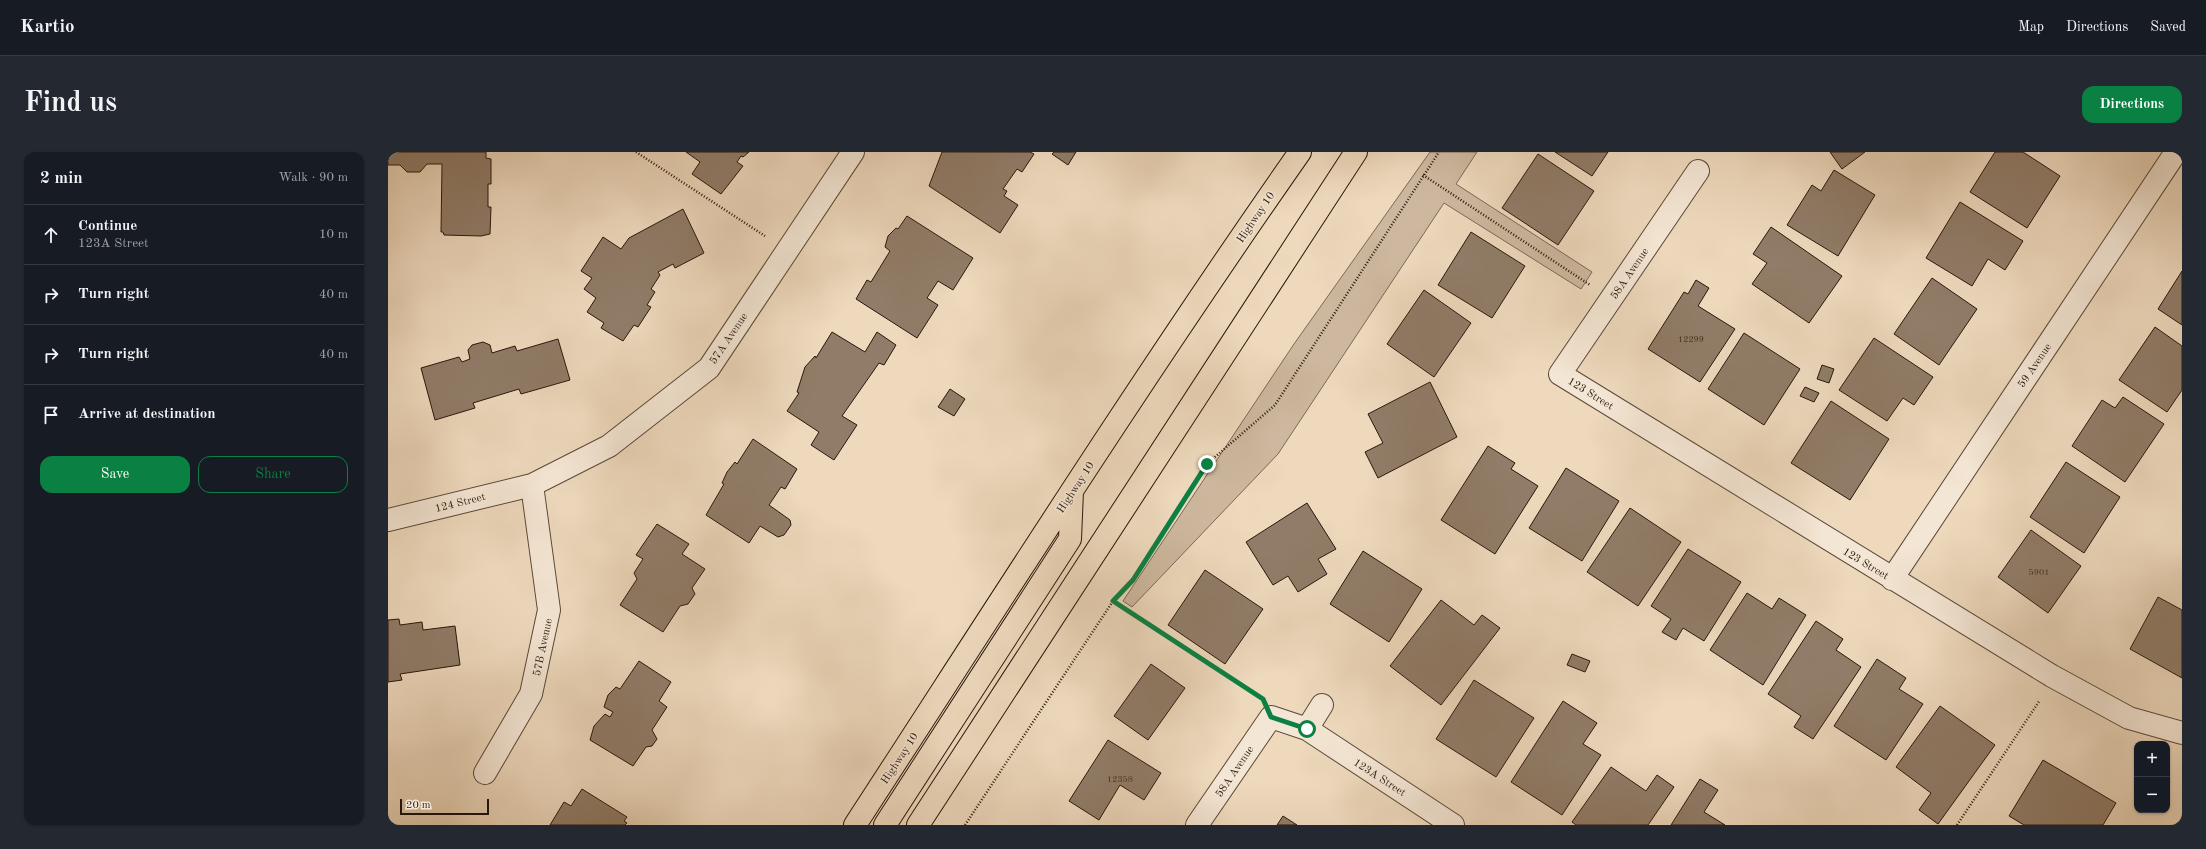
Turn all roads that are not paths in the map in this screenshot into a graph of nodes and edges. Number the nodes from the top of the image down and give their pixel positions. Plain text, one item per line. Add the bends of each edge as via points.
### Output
1 (853, 152) edge
2 (1300, 152) edge
3 (1356, 152) edge
4 (2176, 152) edge
5 (1698, 171) dead end
6 (1560, 374) joint
7 (532, 485) junction
8 (1072, 490) junction
9 (388, 520) edge
10 (1892, 579) junction
11 (1322, 705) dead end
12 (1271, 717) joint
13 (1307, 729) junction
14 (2182, 733) edge
15 (485, 773) dead end
16 (855, 825) edge
17 (885, 825) edge
18 (918, 825) edge
19 (1198, 825) edge
20 (1453, 825) edge

1 - 7 street, 57A Avenue via 709,368 609,446
2 - 8 highway, Highway 10
3 - 18 highway
4 - 10 street, 59 Avenue
5 - 6 street, 58A Avenue
6 - 10 street, 123 Street
7 - 9 street, 124 Street
7 - 15 street, 57B Avenue via 549,610 532,694
8 - 16 highway, Highway 10
8 - 17 highway via 1070,539
10 - 14 street, 123 Street via 2052,676 2129,718
11 - 13 street
12 - 13 street, 123A Street
12 - 19 street, 58A Avenue
13 - 20 street, 123A Street

